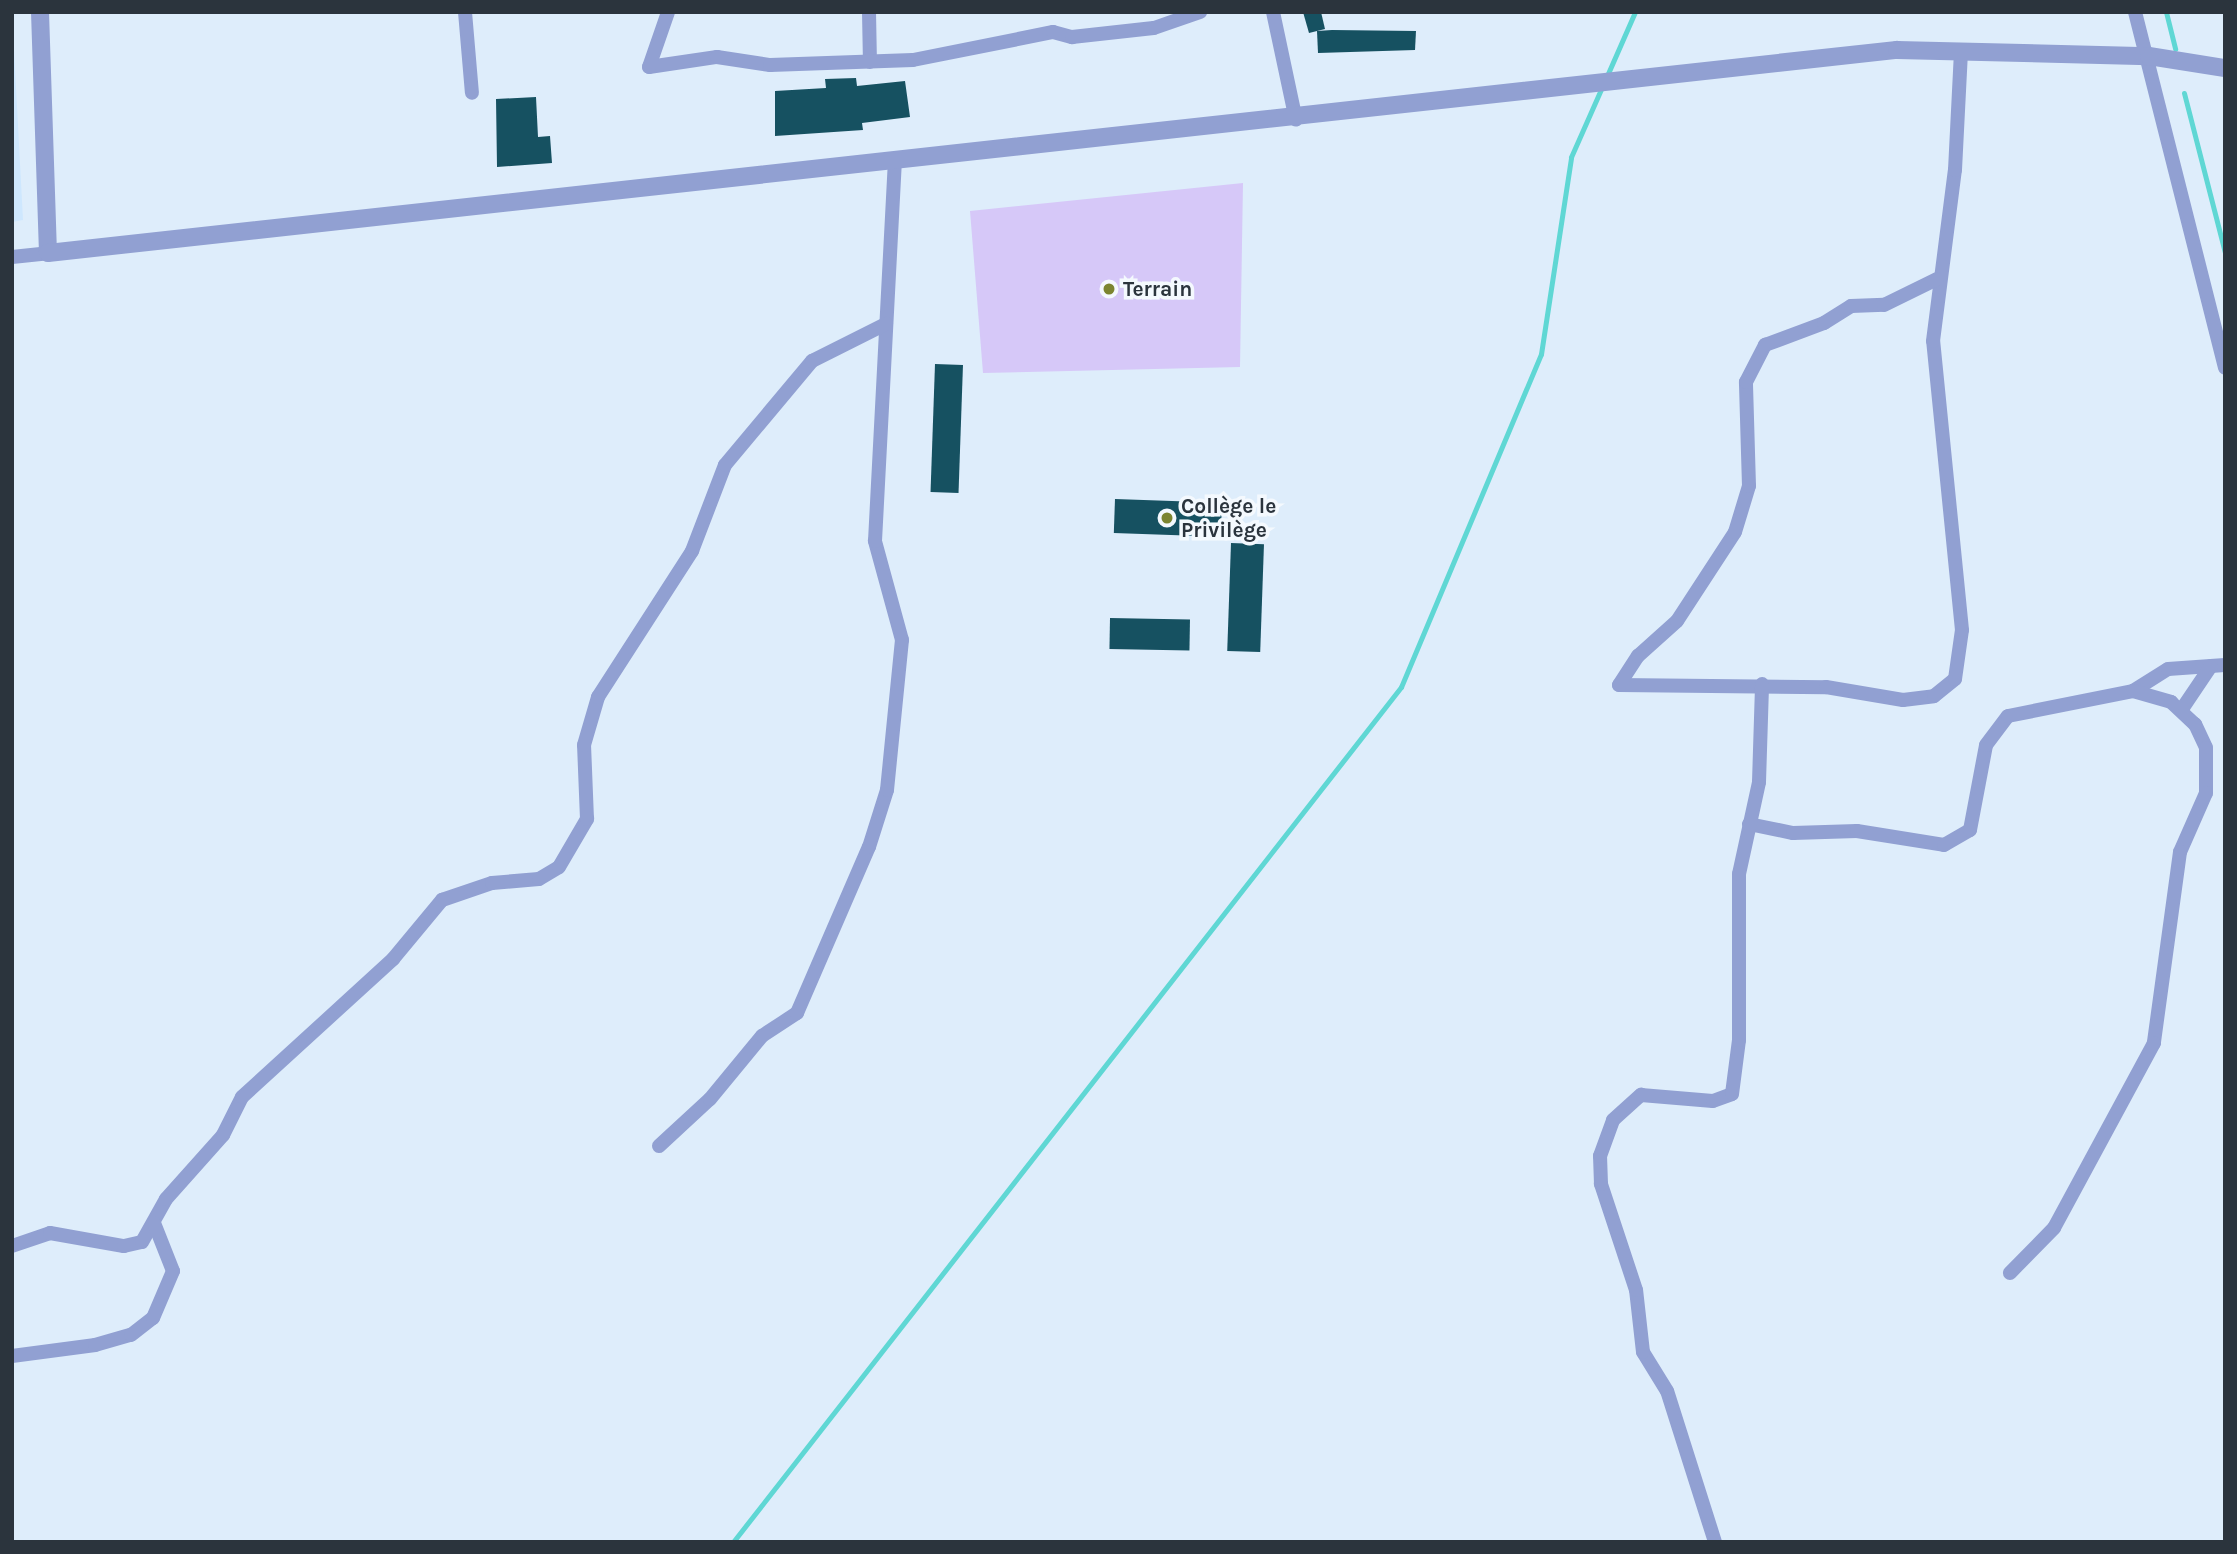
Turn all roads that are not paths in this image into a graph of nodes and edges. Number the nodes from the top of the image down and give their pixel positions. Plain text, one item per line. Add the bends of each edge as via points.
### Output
1 (40, 12) edge
2 (465, 12) edge
3 (668, 12) edge
4 (869, 12) edge
5 (1200, 12) edge
6 (1273, 12) edge
7 (2135, 12) edge
8 (1961, 50) junction
9 (2149, 57) junction
10 (870, 62) junction
11 (2225, 68) edge
12 (472, 93) dead end
13 (1296, 120) junction
14 (895, 163) junction
15 (48, 253) junction
16 (12, 257) edge
17 (1937, 279) junction
18 (886, 324) junction
19 (2225, 368) edge
20 (2218, 665) edge
21 (1762, 684) junction
22 (2133, 691) junction
23 (2182, 709) junction
24 (1749, 824) junction
25 (659, 1146) dead end
26 (154, 1223) junction
27 (12, 1246) edge
28 (2010, 1273) dead end
29 (12, 1356) edge
30 (1714, 1542) edge

1 - 15 street
2 - 12 street
3 - 10 street via 649,67 717,57 770,65
4 - 10 street
5 - 10 street via 1154,28 1072,37 1053,32 930,58
6 - 13 street
7 - 9 street
8 - 9 street
8 - 13 street via 1897,50
8 - 17 street via 1955,170
9 - 11 street
9 - 19 street
13 - 14 street
14 - 15 street
14 - 18 street
15 - 16 street
17 - 21 street via 1933,341 1962,630 1955,679 1934,696 1903,700
17 - 21 street via 1884,305 1851,306 1824,324 1765,345 1745,390 1750,470 1742,517 1694,598 1619,685
18 - 25 street via 875,541 902,653 887,790 869,847 797,1013 759,1039 710,1099
18 - 26 street via 812,362 725,465 692,551 598,697 584,745 587,818 559,867 539,879 492,883 442,900 401,951 242,1097 223,1135 166,1199
20 - 22 street via 2168,669
20 - 23 street
21 - 24 street via 1759,782
22 - 23 street
22 - 24 street via 2001,720 1986,745 1970,830 1944,845 1857,831 1793,833
23 - 28 street via 2200,735 2208,771 2202,808 2180,852 2154,1043 2054,1228
24 - 30 street via 1739,874 1739,1040 1732,1094 1713,1101 1641,1095 1613,1121 1600,1156 1601,1184 1636,1290 1643,1352 1667,1391
26 - 27 street via 134,1246 50,1233
26 - 29 street via 173,1271 153,1318 131,1335 95,1345

